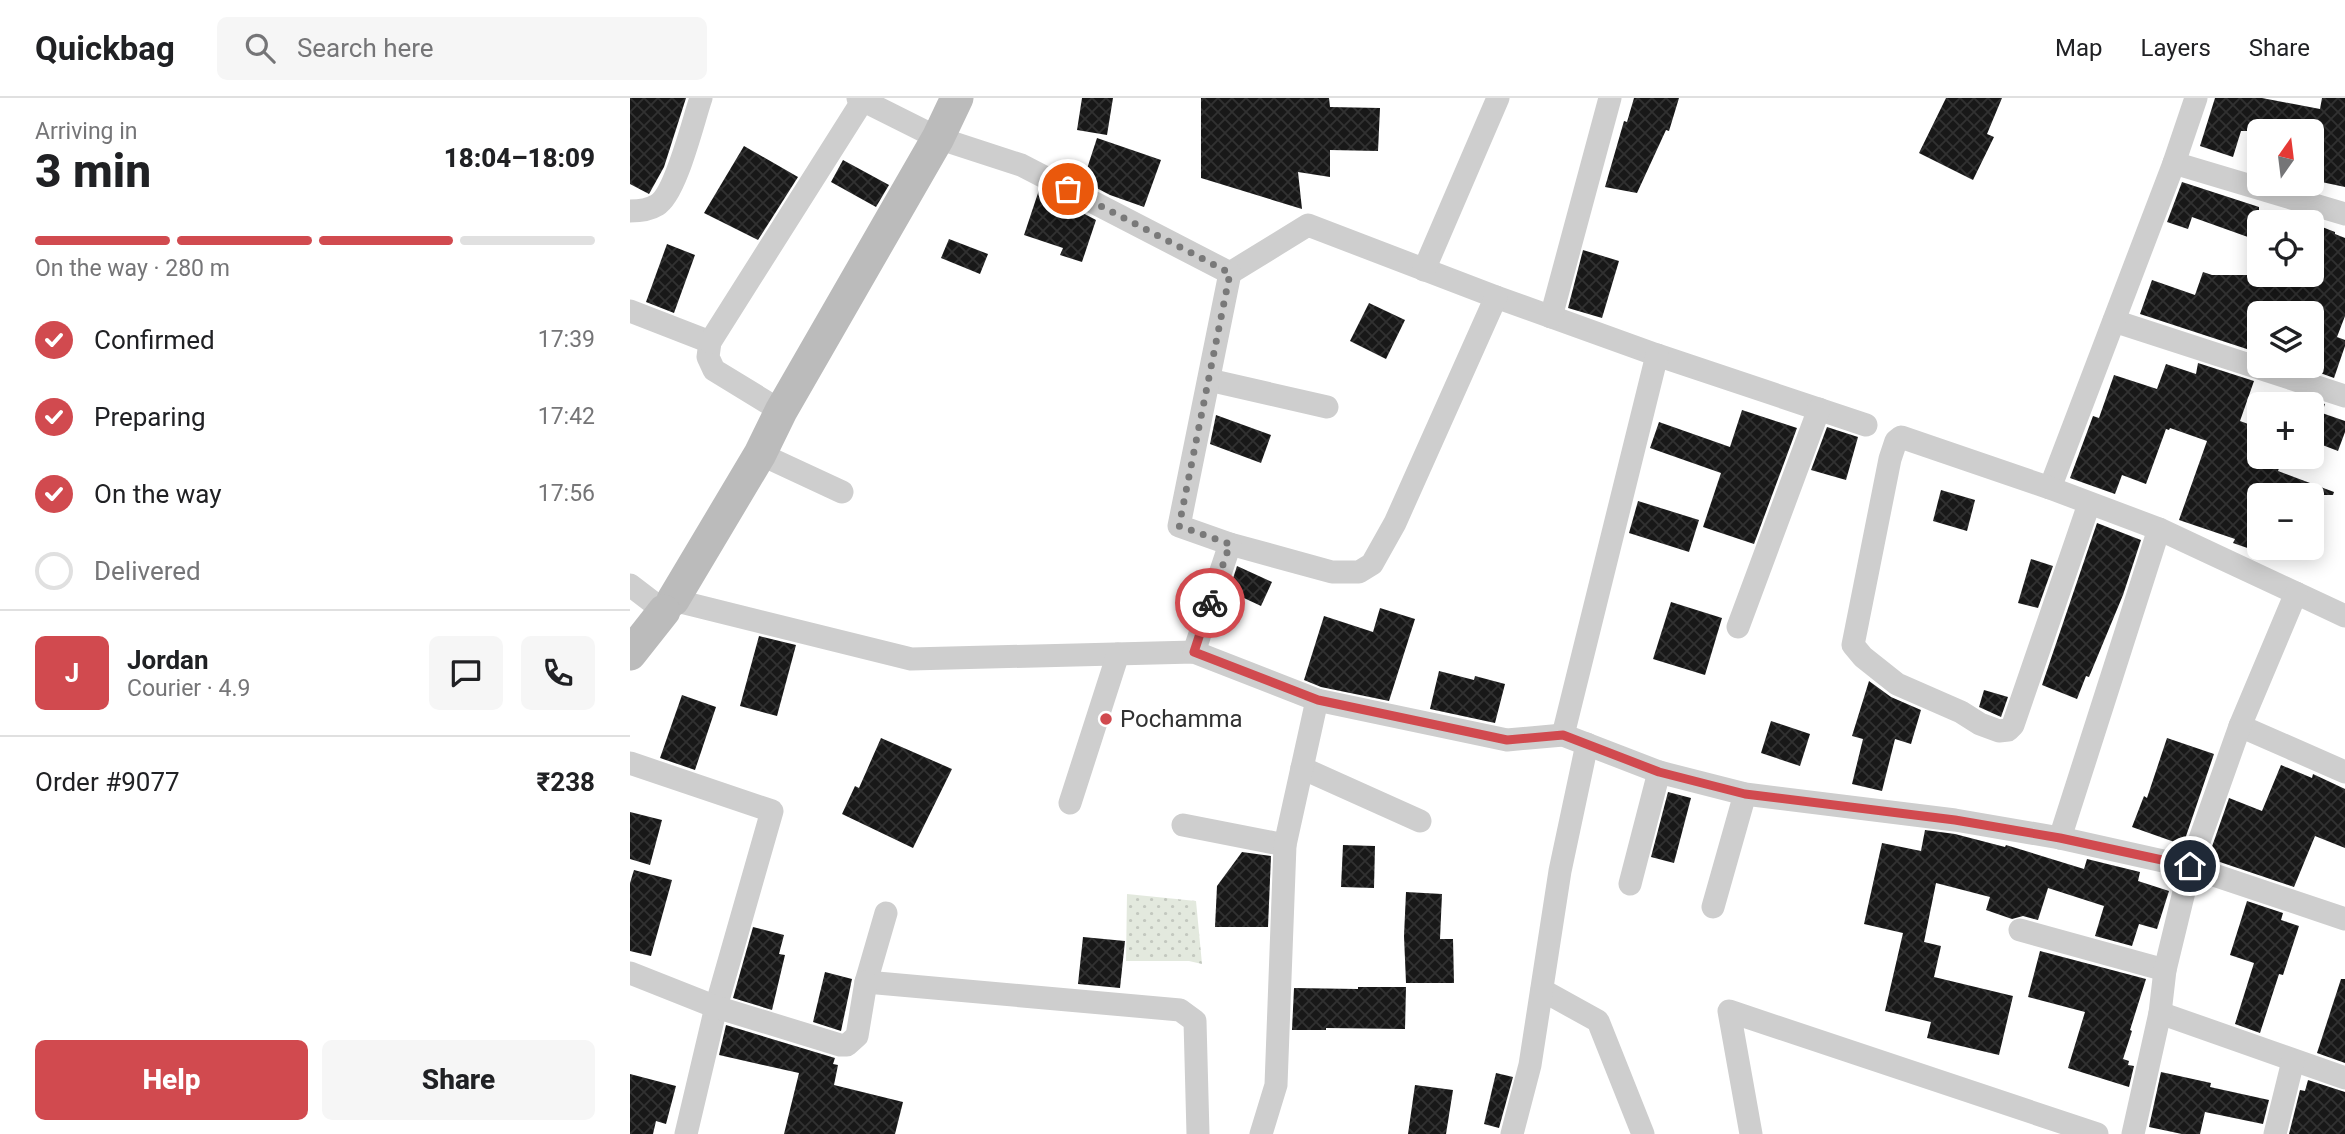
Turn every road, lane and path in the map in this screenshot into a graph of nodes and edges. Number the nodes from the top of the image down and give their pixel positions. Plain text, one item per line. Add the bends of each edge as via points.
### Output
1 (701, 98) edge
2 (957, 98) edge
3 (1498, 98) edge
4 (1610, 98) edge
5 (2196, 98) edge
6 (860, 99) edge
7 (938, 138) junction
8 (2174, 163) junction
9 (630, 211) edge
10 (2345, 214) edge
11 (1424, 270) junction
12 (1230, 273) junction
13 (1496, 297) junction
14 (630, 311) edge
15 (1551, 317) junction
16 (2114, 321) junction
17 (710, 342) junction
18 (1657, 355) junction
19 (1209, 380) junction
20 (2345, 396) edge
21 (1327, 407) dead end
22 (1819, 409) junction
23 (781, 411) junction
24 (1866, 425) dead end
25 (760, 454) junction
26 (2050, 488) junction
27 (842, 492) dead end
28 (2089, 504) junction
29 (2159, 529) junction
30 (1230, 544) junction
31 (630, 585) edge
32 (2295, 593) junction
33 (668, 605) junction
34 (2345, 616) edge
35 (1738, 628) dead end
36 (1194, 652) junction
37 (630, 654) edge
38 (1118, 654) junction
39 (1318, 700) junction
40 (2240, 726) junction
41 (1563, 735) junction
42 (1587, 744) junction
43 (630, 763) edge
44 (1302, 768) junction
45 (1659, 772) junction
46 (2345, 772) edge
47 (1745, 794) junction
48 (1069, 803) dead end
49 (1420, 821) dead end
50 (1183, 825) dead end
51 (2060, 838) junction
52 (1284, 845) junction
53 (2190, 866) junction
54 (1630, 884) dead end
55 (1713, 907) dead end
56 (886, 913) dead end
57 (2345, 919) edge
58 (2020, 930) dead end
59 (2165, 970) junction
60 (630, 973) edge
61 (866, 982) junction
62 (1542, 990) junction
63 (716, 1007) junction
64 (2160, 1013) junction
65 (2293, 1061) junction
66 (2345, 1078) edge
67 (686, 1134) edge
68 (1198, 1134) edge
69 (1261, 1134) edge
70 (1512, 1134) edge
71 (1643, 1134) edge
72 (1751, 1134) edge
73 (2097, 1134) edge
74 (2133, 1134) edge
75 (2275, 1134) edge

1 - 9 street via 671,188 659,204
2 - 7 street
3 - 11 street
4 - 15 street
5 - 8 street
6 - 7 street
6 - 17 street
7 - 12 street via 1021,165
7 - 23 street
8 - 10 street
8 - 16 street
11 - 12 street via 1308,225
11 - 13 street
12 - 19 street
13 - 15 street
13 - 30 street via 1395,523 1372,564 1359,572 1332,572
14 - 17 street
15 - 18 street
16 - 20 street
16 - 26 street
17 - 23 street via 708,357 714,370
18 - 22 street
18 - 41 street
19 - 21 street
19 - 30 street via 1179,526
22 - 24 street
22 - 35 street
23 - 25 street
25 - 27 street
25 - 33 street
26 - 28 street
26 - 28 street via 1901,437 1896,441 1855,630 1853,645 1863,657 1897,684 1980,724 2008,730
28 - 29 street
29 - 32 street
29 - 51 street
30 - 36 street
31 - 33 street
32 - 34 street
32 - 40 street
33 - 37 street
33 - 38 street via 911,659
36 - 38 street
36 - 39 street
38 - 48 street
39 - 41 street via 1507,740
39 - 44 street
40 - 46 street
40 - 53 street
41 - 42 street
42 - 45 street
42 - 62 street via 1560,871
43 - 63 street via 772,811
44 - 49 street
44 - 52 street
45 - 47 street
45 - 54 street
47 - 51 street
47 - 55 street
50 - 52 street
51 - 53 street
52 - 69 street via 1276,1085
53 - 57 street
53 - 59 street
56 - 61 street
58 - 59 street
59 - 64 street
60 - 63 street
61 - 63 street via 857,1036 847,1045
61 - 68 street via 1180,1010 1195,1021
62 - 70 street via 1530,1065
62 - 71 street via 1598,1021
63 - 67 street
64 - 65 street
64 - 74 street
65 - 66 street
65 - 75 street
72 - 73 street via 1730,1011

